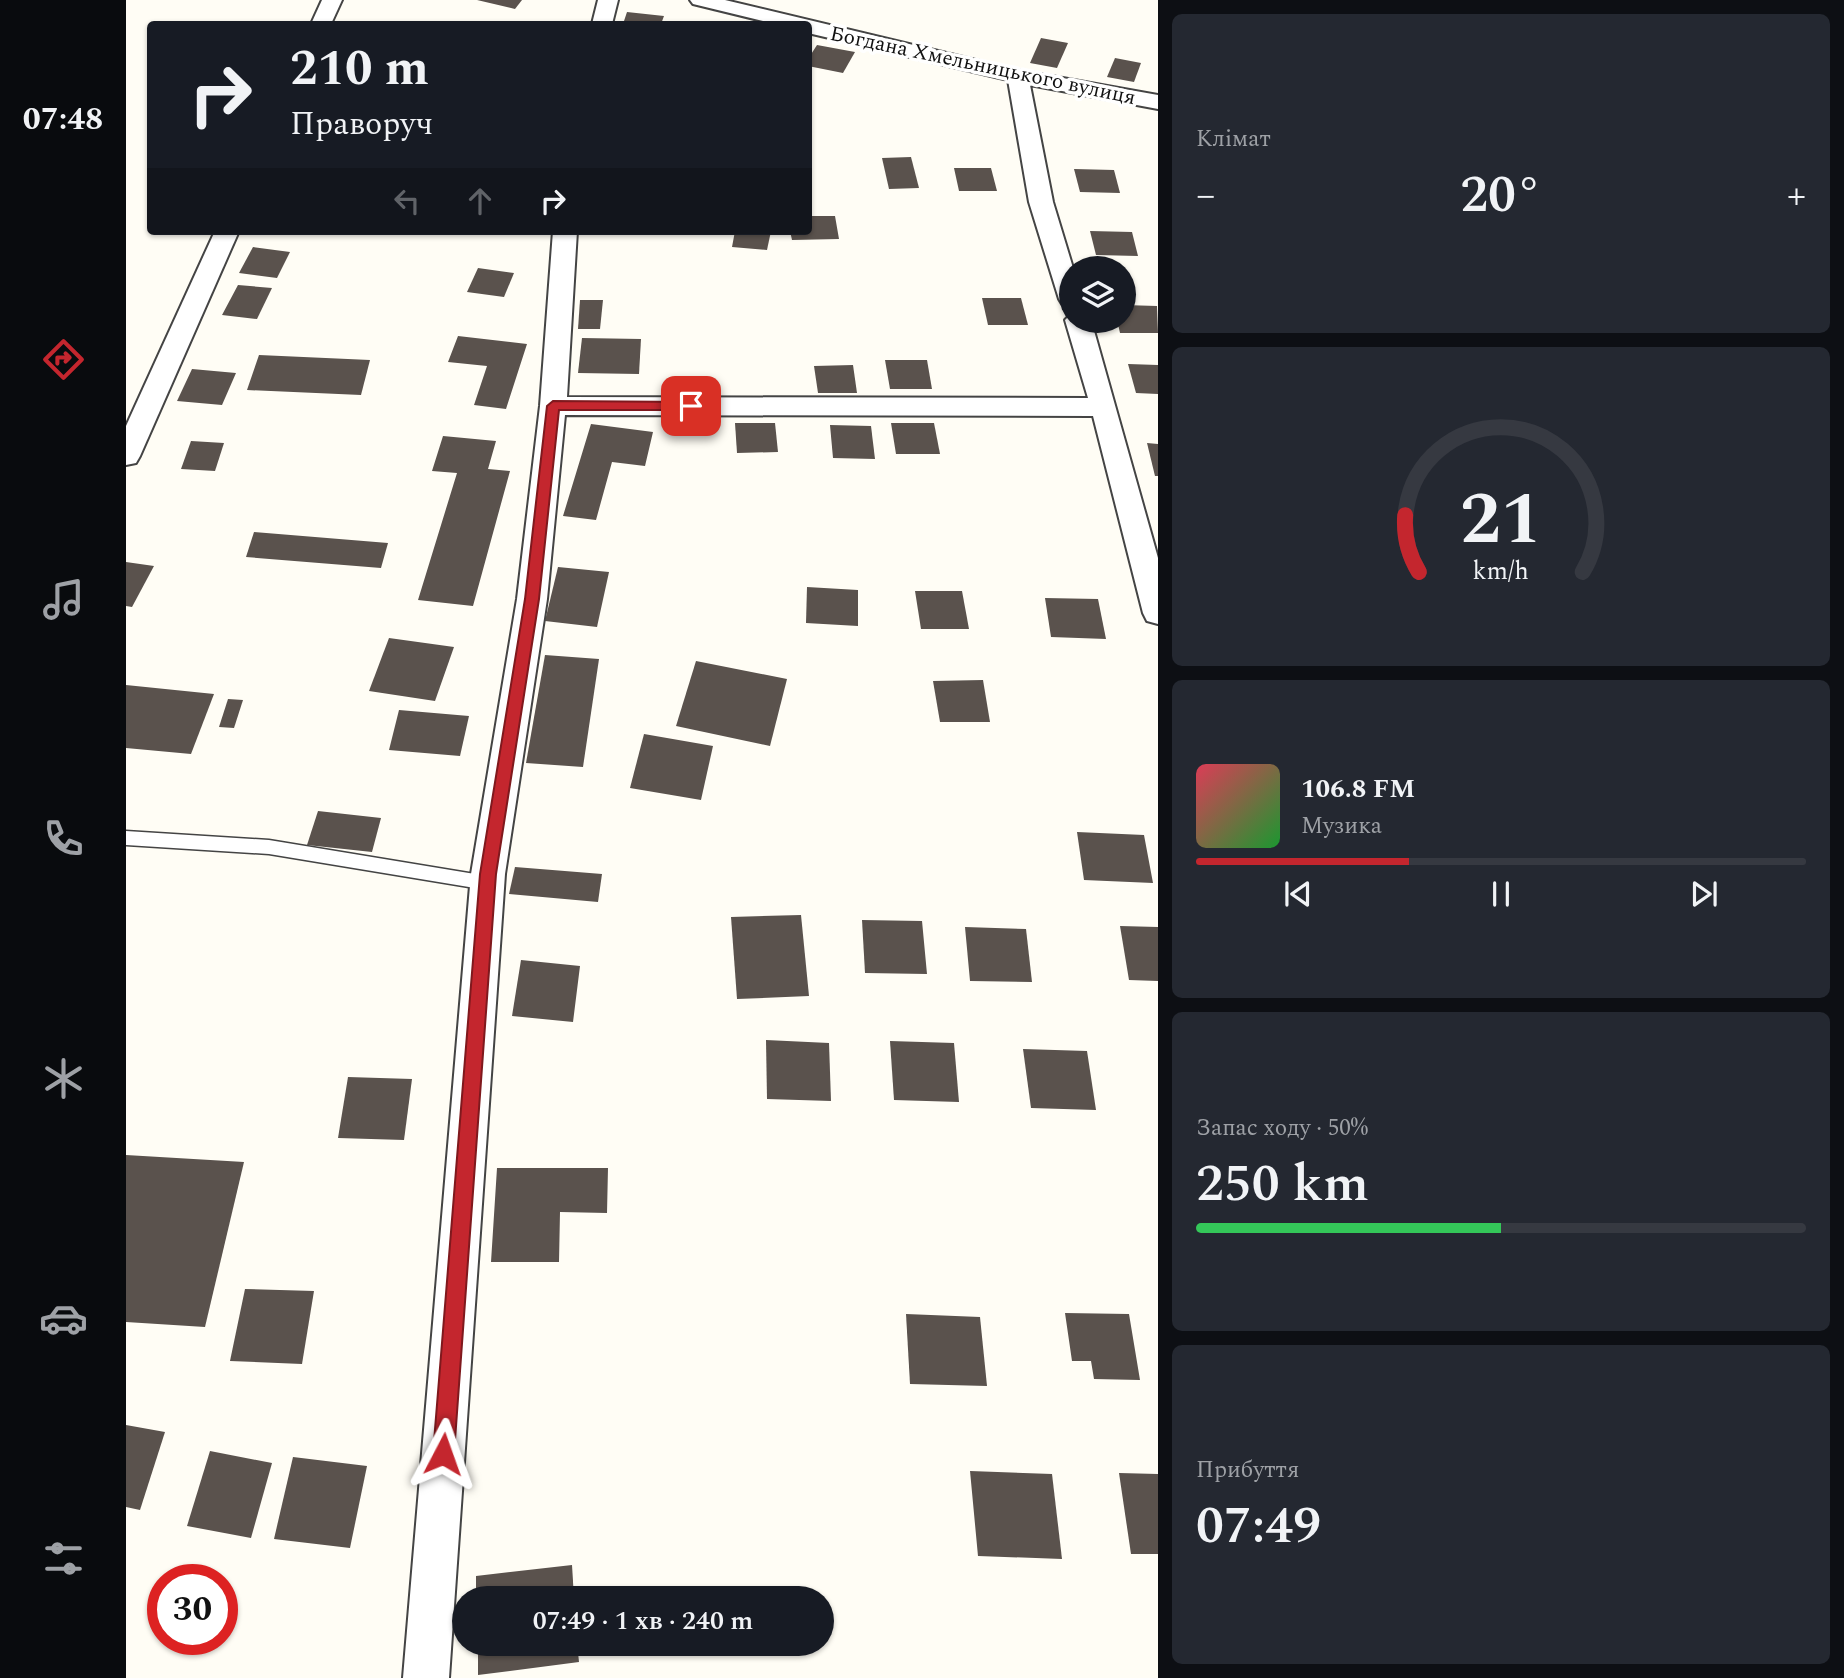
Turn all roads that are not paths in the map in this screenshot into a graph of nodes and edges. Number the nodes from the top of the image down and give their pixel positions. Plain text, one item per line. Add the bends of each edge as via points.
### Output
1 (332, 0) edge
2 (608, 0) edge
3 (700, 0) edge
4 (322, 21) edge
5 (603, 21) edge
6 (786, 21) edge
7 (812, 28) edge
8 (1018, 76) junction
9 (1158, 102) edge
10 (226, 235) edge
11 (565, 235) edge
12 (1059, 260) edge
13 (1082, 333) edge
14 (553, 406) junction
15 (1104, 407) junction
16 (126, 456) edge
17 (1158, 613) edge
18 (126, 838) edge
19 (487, 883) junction
20 (426, 1678) edge

1 - 4 street
2 - 5 street
3 - 6 street, Богдана Хмельницького вулиця
7 - 8 street, Богдана Хмельницького вулиця
8 - 9 street, Богдана Хмельницького вулиця
8 - 12 street via 1041,202
10 - 16 street
11 - 14 street
13 - 15 street
14 - 15 street
14 - 19 street via 532,599
15 - 17 street
18 - 19 lane via 269,847
19 - 20 street

